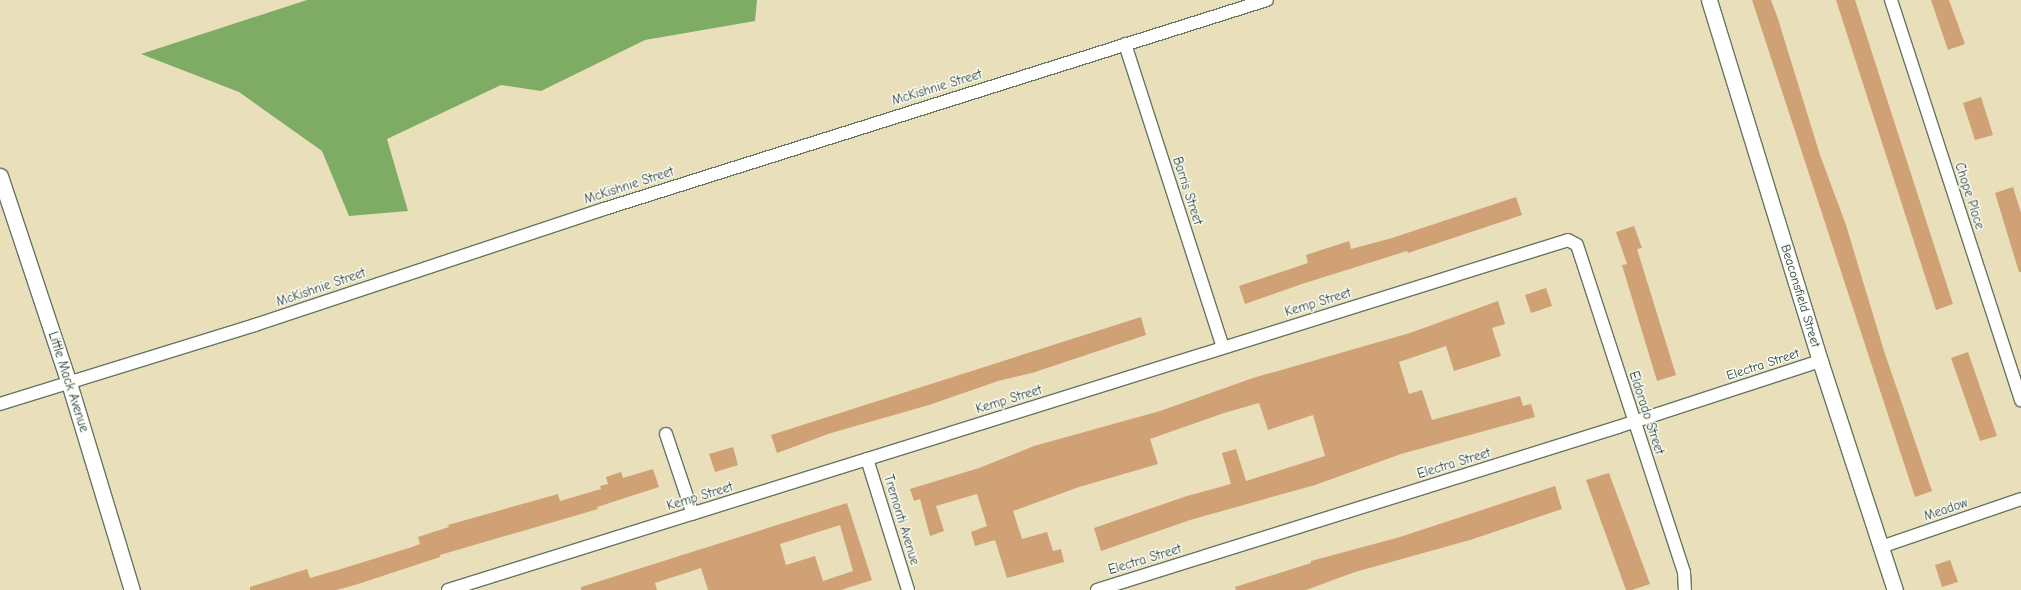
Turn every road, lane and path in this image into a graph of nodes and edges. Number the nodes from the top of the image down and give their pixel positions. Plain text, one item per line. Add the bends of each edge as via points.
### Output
1 (1267, 0) edge
2 (1709, 0) edge
3 (1891, 0) edge
4 (1125, 44) junction
5 (0, 176) edge
6 (1577, 245) joint
7 (1223, 347) junction
8 (1820, 361) junction
9 (69, 383) junction
10 (2021, 400) edge
11 (0, 404) edge
12 (1634, 422) junction
13 (666, 434) dead end
14 (867, 459) junction
15 (2021, 499) edge
16 (693, 514) junction
17 (1881, 547) junction
18 (132, 590) edge
19 (448, 590) edge
20 (908, 590) edge
21 (1096, 590) edge
22 (1685, 590) edge
23 (1895, 590) edge

1 - 4 street, McKishnie Street
2 - 8 street, Beaconsfield Street
3 - 10 street, Chope Place
4 - 7 street, Barris Street
4 - 9 street, McKishnie Street via 604,209 256,325
5 - 9 street, Little Mack Avenue
6 - 7 street, Kemp Street via 1568,240
6 - 12 street, Eldorado Street
7 - 14 street, Kemp Street
8 - 12 street, Electra Street
8 - 17 street, Beaconsfield Street
9 - 11 street, McKishnie Street
9 - 18 street, Little Mack Avenue
12 - 21 street, Electra Street
12 - 22 street, Eldorado Street via 1684,572
13 - 16 street
14 - 16 street, Kemp Street
14 - 20 street, Tremonti Avenue
15 - 17 street, Meadow
16 - 19 street, Kemp Street
17 - 23 street, Beaconsfield Street

